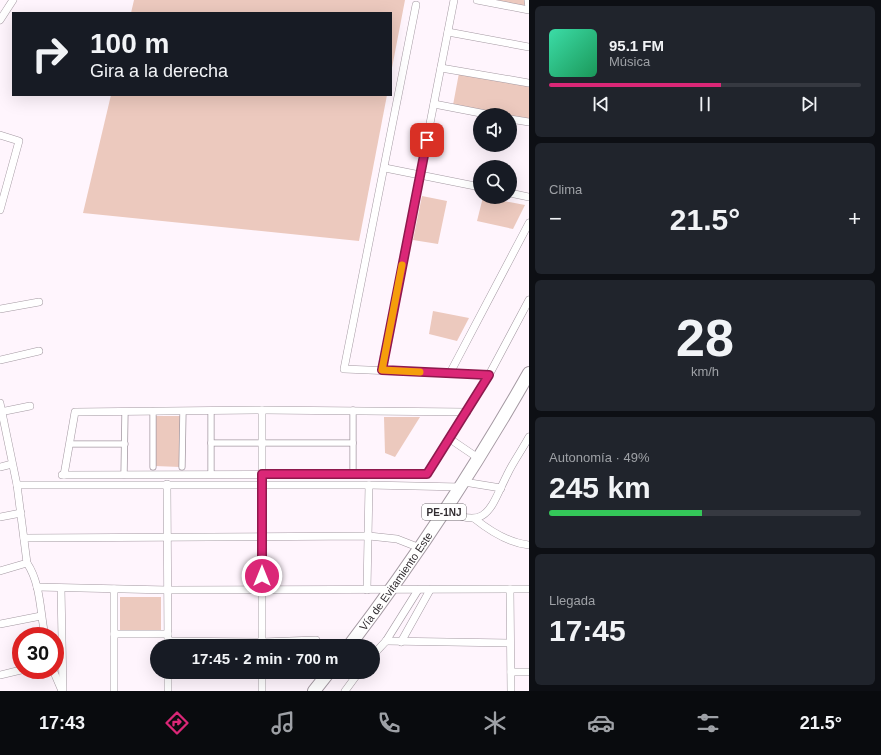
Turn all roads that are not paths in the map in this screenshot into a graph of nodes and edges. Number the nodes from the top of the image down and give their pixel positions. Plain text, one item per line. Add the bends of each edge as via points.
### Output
1 (14, 0) edge
2 (454, 0) edge
3 (477, 0) edge
4 (528, 0) edge
5 (416, 5) dead end
6 (529, 9) edge
7 (0, 20) edge
8 (448, 32) junction
9 (529, 47) edge
10 (441, 68) junction
11 (529, 84) edge
12 (434, 104) junction
13 (473, 112) edge
14 (517, 119) edge
15 (529, 122) edge
16 (0, 135) edge
17 (384, 168) junction
18 (421, 176) junction
19 (473, 187) edge
20 (517, 194) edge
21 (2, 195) edge
22 (529, 197) edge
23 (0, 210) edge
24 (529, 223) edge
25 (529, 300) edge
26 (39, 302) dead end
27 (0, 309) edge
28 (39, 351) dead end
29 (0, 360) edge
30 (382, 370) junction
31 (529, 372) edge
32 (450, 374) junction
33 (489, 375) junction
34 (529, 388) edge
35 (0, 403) edge
36 (30, 406) dead end
37 (509, 407) junction
38 (262, 410) junction
39 (353, 410) junction
40 (153, 411) junction
41 (183, 411) junction
42 (211, 411) junction
43 (1, 412) edge
44 (125, 412) junction
45 (467, 412) junction
46 (529, 437) edge
47 (450, 439) junction
48 (210, 443) junction
49 (262, 443) junction
50 (353, 443) junction
51 (70, 444) junction
52 (125, 444) junction
53 (478, 458) junction
54 (12, 464) junction
55 (0, 467) edge
56 (153, 467) dead end
57 (182, 467) dead end
58 (211, 474) junction
59 (262, 474) junction
60 (353, 474) junction
61 (124, 475) junction
62 (167, 484) junction
63 (462, 484) junction
64 (17, 485) junction
65 (262, 485) junction
66 (369, 485) junction
67 (501, 488) junction
68 (446, 510) junction
69 (21, 513) junction
70 (0, 517) edge
71 (475, 518) junction
72 (369, 536) junction
73 (168, 537) junction
74 (262, 537) junction
75 (24, 538) junction
76 (529, 545) edge
77 (420, 548) junction
78 (27, 563) junction
79 (0, 570) edge
80 (37, 587) junction
81 (61, 588) junction
82 (114, 589) junction
83 (510, 589) junction
84 (529, 589) edge
85 (168, 590) junction
86 (262, 590) junction
87 (367, 590) junction
88 (391, 590) junction
89 (418, 590) junction
90 (430, 590) junction
91 (41, 616) junction
92 (0, 624) edge
93 (43, 627) edge
94 (114, 634) junction
95 (159, 639) edge
96 (168, 639) edge
97 (262, 639) edge
98 (354, 639) edge
99 (386, 641) junction
100 (401, 642) junction
101 (510, 643) junction
102 (380, 647) edge
103 (12, 672) edge
104 (511, 672) junction
105 (529, 672) edge
106 (0, 674) edge
107 (57, 679) edge
108 (168, 679) edge
109 (262, 679) edge
110 (323, 679) edge
111 (354, 679) edge
112 (63, 691) edge
113 (114, 691) edge
114 (168, 691) edge
115 (262, 691) edge
116 (314, 691) edge
117 (345, 691) edge
118 (511, 691) edge

1 - 7 street
2 - 8 street
3 - 6 street
4 - 6 street
5 - 17 street
8 - 9 street
8 - 10 street
10 - 11 street
10 - 12 street
12 - 13 street
12 - 18 street
14 - 15 street
16 - 21 street via 19,141
17 - 18 street
17 - 30 street via 344,369
18 - 19 street
18 - 30 street
20 - 22 street
21 - 23 street
24 - 32 street
25 - 33 street
26 - 27 street
28 - 29 street
30 - 32 street
31 - 37 highway, Vía de Evitamiento Este / PE-1NJ
32 - 33 street
33 - 45 street
34 - 37 highway
35 - 43 street
36 - 43 street
37 - 53 highway, Vía de Evitamiento Este / PE-1NJ
38 - 39 street
38 - 42 street
38 - 49 street
39 - 45 street
39 - 50 street
40 - 41 street
40 - 44 street
40 - 56 street
41 - 42 street
41 - 57 street
42 - 48 street
43 - 54 street
44 - 51 street via 75,412
44 - 52 street
45 - 47 street
46 - 67 street
47 - 53 street
47 - 60 street via 427,474
48 - 49 street
48 - 58 street
49 - 50 street
49 - 59 street
50 - 60 street
51 - 52 street
51 - 61 street via 63,475
52 - 61 street
53 - 63 highway, Vía de Evitamiento Este / PE-1NJ
54 - 55 street
54 - 64 street
58 - 59 street
58 - 61 street
59 - 60 street
59 - 65 street
62 - 64 street
62 - 65 street
62 - 73 street
63 - 66 street
63 - 67 street
63 - 68 highway, Vía de Evitamiento Este / PE-1NJ
64 - 69 street
65 - 66 street
65 - 74 street
66 - 72 street
67 - 71 street via 494,506
68 - 71 street via 466,518
68 - 77 highway, Vía de Evitamiento Este / PE-1NJ
69 - 70 street
69 - 75 street
71 - 76 street via 484,526 512,541
72 - 74 street
72 - 77 street via 397,539
72 - 87 street
73 - 74 street
73 - 75 street
73 - 85 street
74 - 86 street
75 - 78 street
77 - 88 highway, Vía de Evitamiento Este / PE-1NJ
78 - 79 street
78 - 80 street
80 - 81 street
80 - 91 street
81 - 82 street
81 - 112 street
82 - 85 street
82 - 94 street
83 - 84 street
83 - 90 street
83 - 101 street
85 - 86 street
85 - 96 street
86 - 87 street
86 - 97 street
87 - 88 street
88 - 89 street
88 - 98 highway, Vía de Evitamiento Este / PE-1NJ
89 - 90 street
89 - 99 street
90 - 100 street
91 - 92 street
91 - 93 street
94 - 95 street
94 - 113 street
99 - 100 street
99 - 102 street
100 - 101 street
101 - 104 street
103 - 106 street
104 - 105 street
104 - 118 street
107 - 112 street
108 - 114 street
109 - 115 street
110 - 116 highway
111 - 117 street

